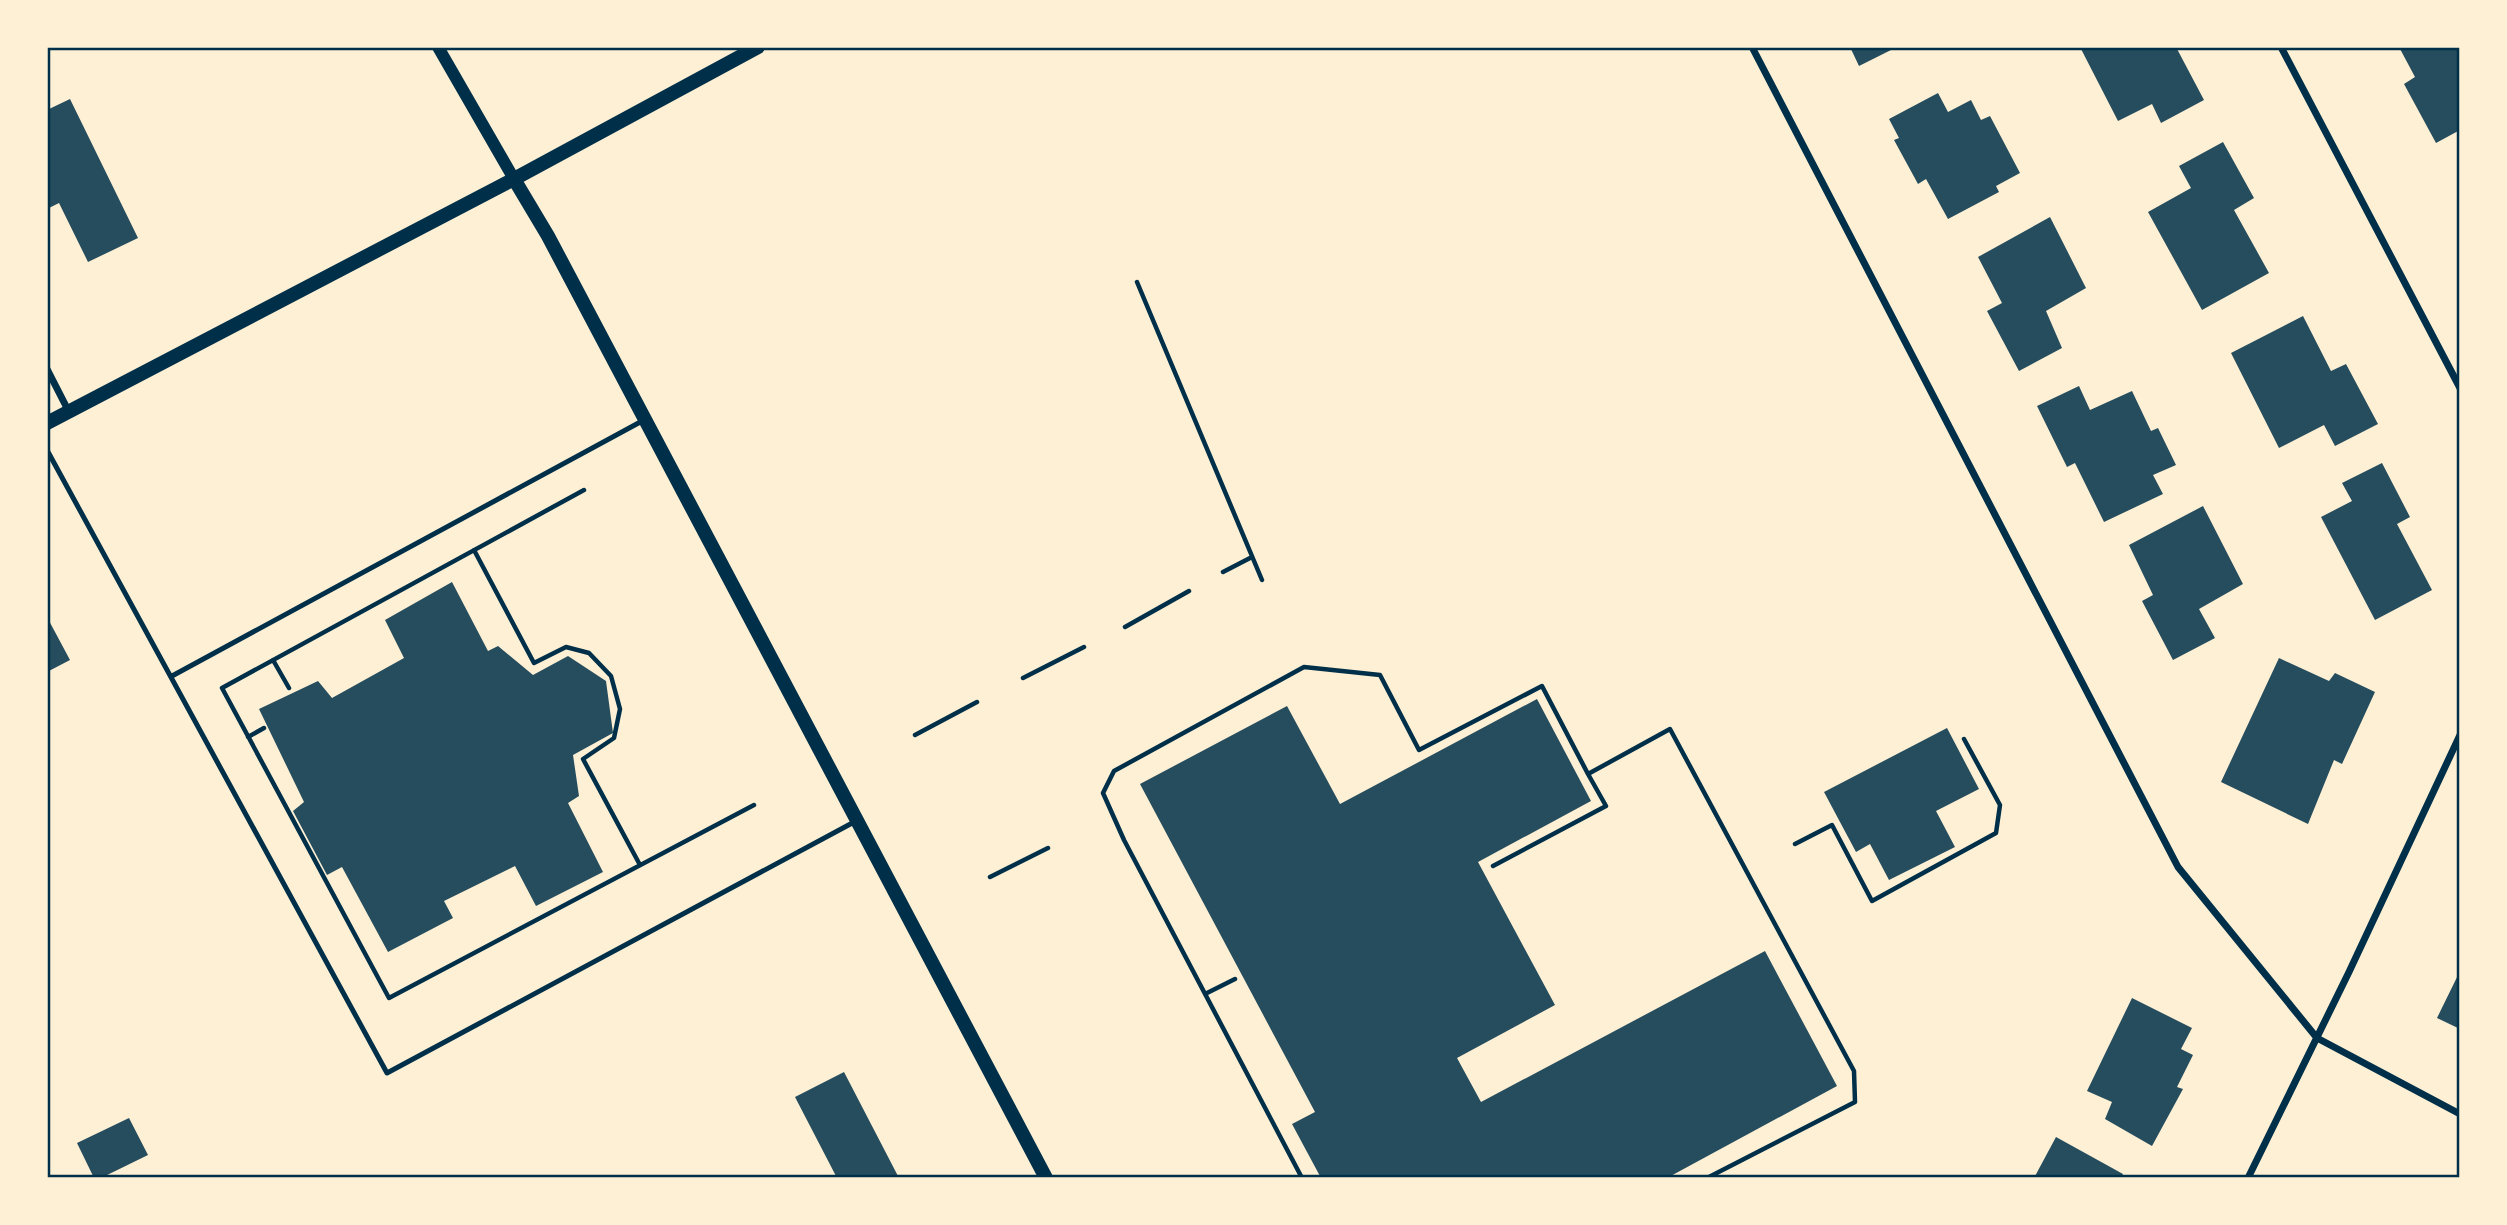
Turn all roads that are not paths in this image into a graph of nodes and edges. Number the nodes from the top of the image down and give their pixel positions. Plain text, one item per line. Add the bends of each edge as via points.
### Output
1 (438, 47) edge
2 (758, 47) edge
3 (1752, 47) edge
4 (2281, 47) edge
5 (514, 179) junction
6 (47, 369) edge
7 (2460, 388) edge
8 (69, 412) junction
9 (644, 420) junction
10 (47, 423) edge
11 (47, 450) edge
12 (172, 676) junction
13 (2460, 735) edge
14 (857, 821) junction
15 (2317, 1038) junction
16 (2460, 1115) edge
17 (1046, 1178) edge
18 (2248, 1178) edge

1 - 5 street
2 - 5 main road
3 - 15 street via 2178,867
4 - 7 street
5 - 8 main road
5 - 9 main road
6 - 8 street
8 - 10 main road
9 - 12 lane
9 - 14 main road
11 - 12 lane
12 - 14 lane via 387,1073
13 - 15 street
14 - 17 main road
15 - 16 street
15 - 18 street

